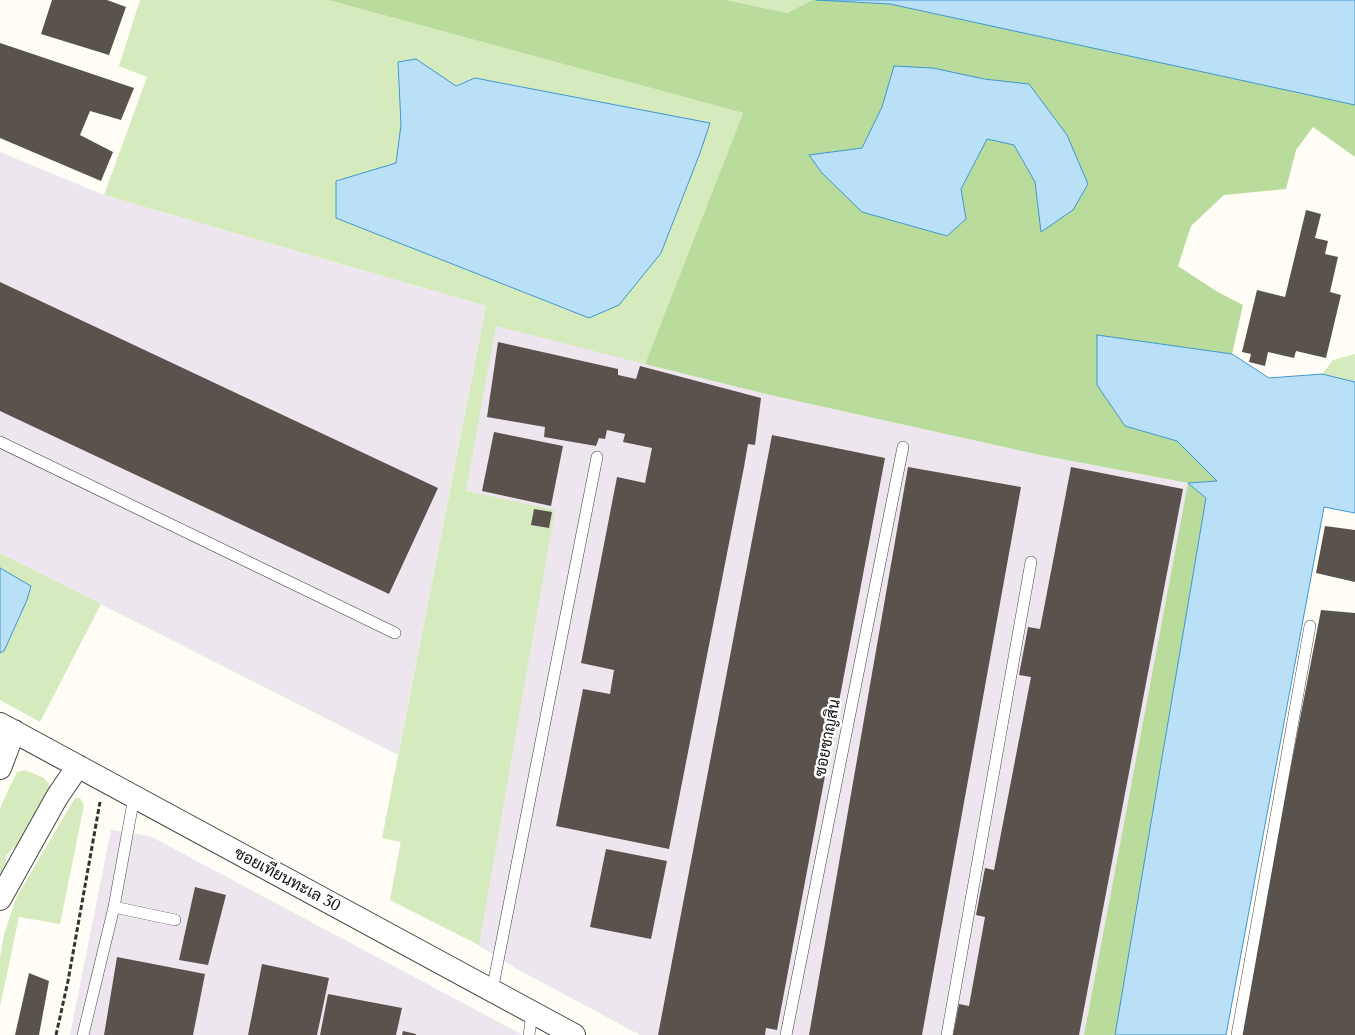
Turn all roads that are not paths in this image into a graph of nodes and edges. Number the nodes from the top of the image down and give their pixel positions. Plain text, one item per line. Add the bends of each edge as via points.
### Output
1 (0, 442) edge
2 (903, 447) dead end
3 (597, 457) dead end
4 (1031, 562) dead end
5 (1310, 626) dead end
6 (395, 633) dead end
7 (7, 727) edge
8 (78, 766) junction
9 (0, 768) edge
10 (134, 797) junction
11 (3, 890) edge
12 (114, 907) junction
13 (175, 920) dead end
14 (492, 991) junction
15 (532, 1013) junction
16 (83, 1035) edge
17 (529, 1035) edge
18 (574, 1035) edge
19 (786, 1035) edge
20 (947, 1035) edge
21 (1237, 1035) edge

1 - 6 lane
2 - 19 lane, ซอยชาญสิน
3 - 14 lane
4 - 20 lane
5 - 21 lane
7 - 8 street, ซอยเทียนทะเล 30
7 - 9 street
8 - 10 street, ซอยเทียนทะเล 30
8 - 11 street
10 - 12 lane
10 - 14 street, ซอยเทียนทะเล 30
12 - 13 lane
12 - 16 lane
14 - 15 street, ซอยเทียนทะเล 30
15 - 17 lane
15 - 18 street, ซอยเทียนทะเล 30

